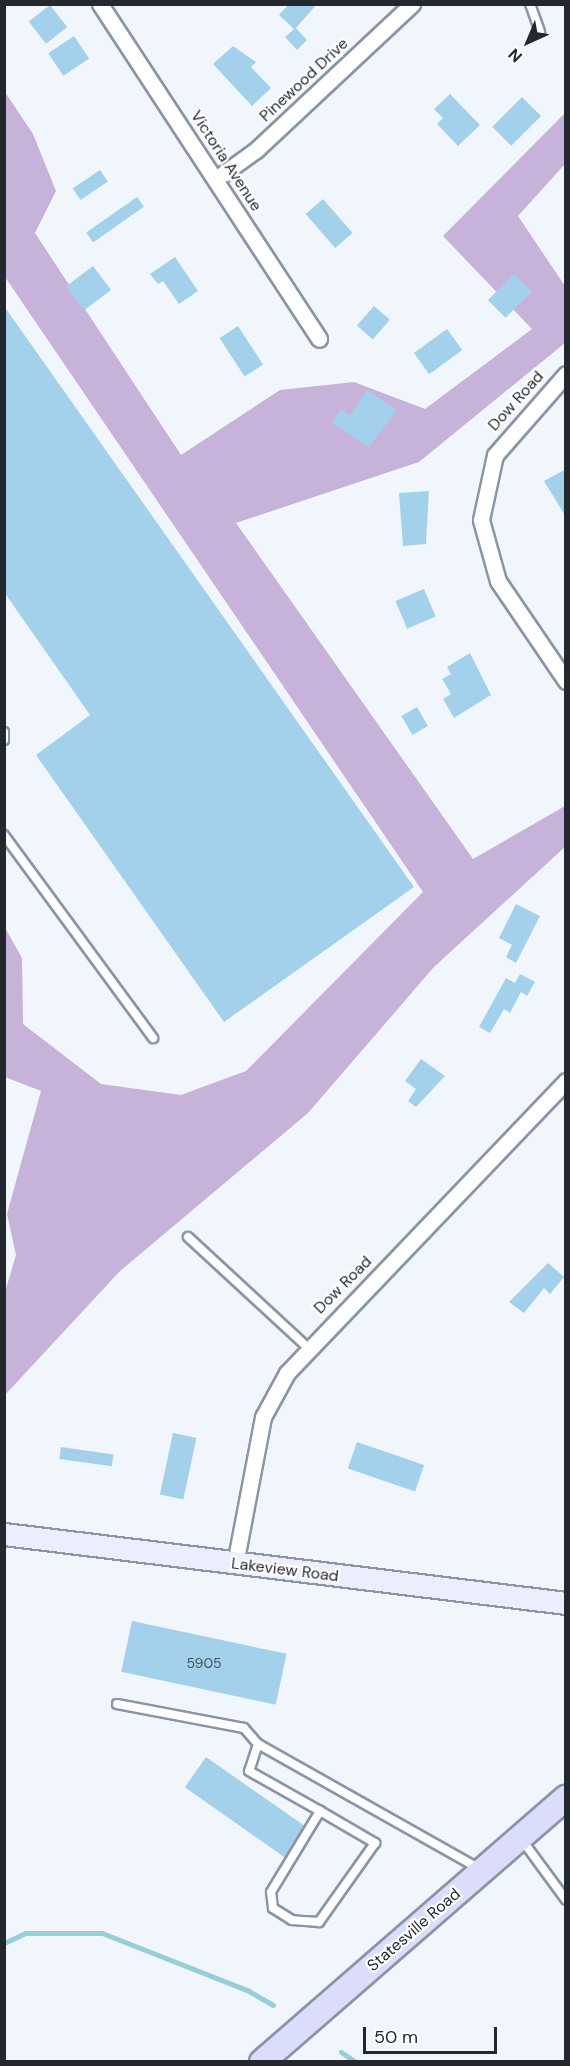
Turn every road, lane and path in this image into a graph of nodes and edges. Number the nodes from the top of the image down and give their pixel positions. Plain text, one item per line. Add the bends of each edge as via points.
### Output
1 (100, 4) edge
2 (412, 4) edge
3 (530, 4) edge
4 (540, 31) dead end
5 (217, 178) junction
6 (319, 339) dead end
7 (566, 374) edge
8 (566, 681) edge
9 (4, 732) edge
10 (4, 740) edge
11 (4, 835) edge
12 (153, 1038) dead end
13 (566, 1081) edge
14 (188, 1237) dead end
15 (307, 1347) junction
16 (4, 1534) edge
17 (235, 1564) junction
18 (566, 1603) edge
19 (117, 1704) dead end
20 (258, 1744) junction
21 (566, 1798) edge
22 (320, 1810) junction
23 (520, 1837) junction
24 (482, 1871) junction
25 (566, 1900) edge
26 (262, 2061) edge

1 - 5 street, Victoria Avenue
2 - 5 street, Pinewood Drive via 256,150
3 - 4 lane
5 - 6 street, Victoria Avenue
7 - 8 street, Dow Road via 495,455 481,520 498,581
9 - 10 lane
11 - 12 lane
13 - 15 street, Dow Road
14 - 15 lane
15 - 17 street, Dow Road via 263,1417
16 - 17 main road, Lakeview Road
17 - 18 main road, Lakeview Road
19 - 20 lane via 244,1728
20 - 22 lane via 249,1771
20 - 24 lane
21 - 23 main road, Statesville Road
22 - 22 lane via 375,1842 319,1922 292,1920 273,1908 271,1892
23 - 24 main road, Statesville Road
23 - 25 lane
24 - 26 main road, Statesville Road

